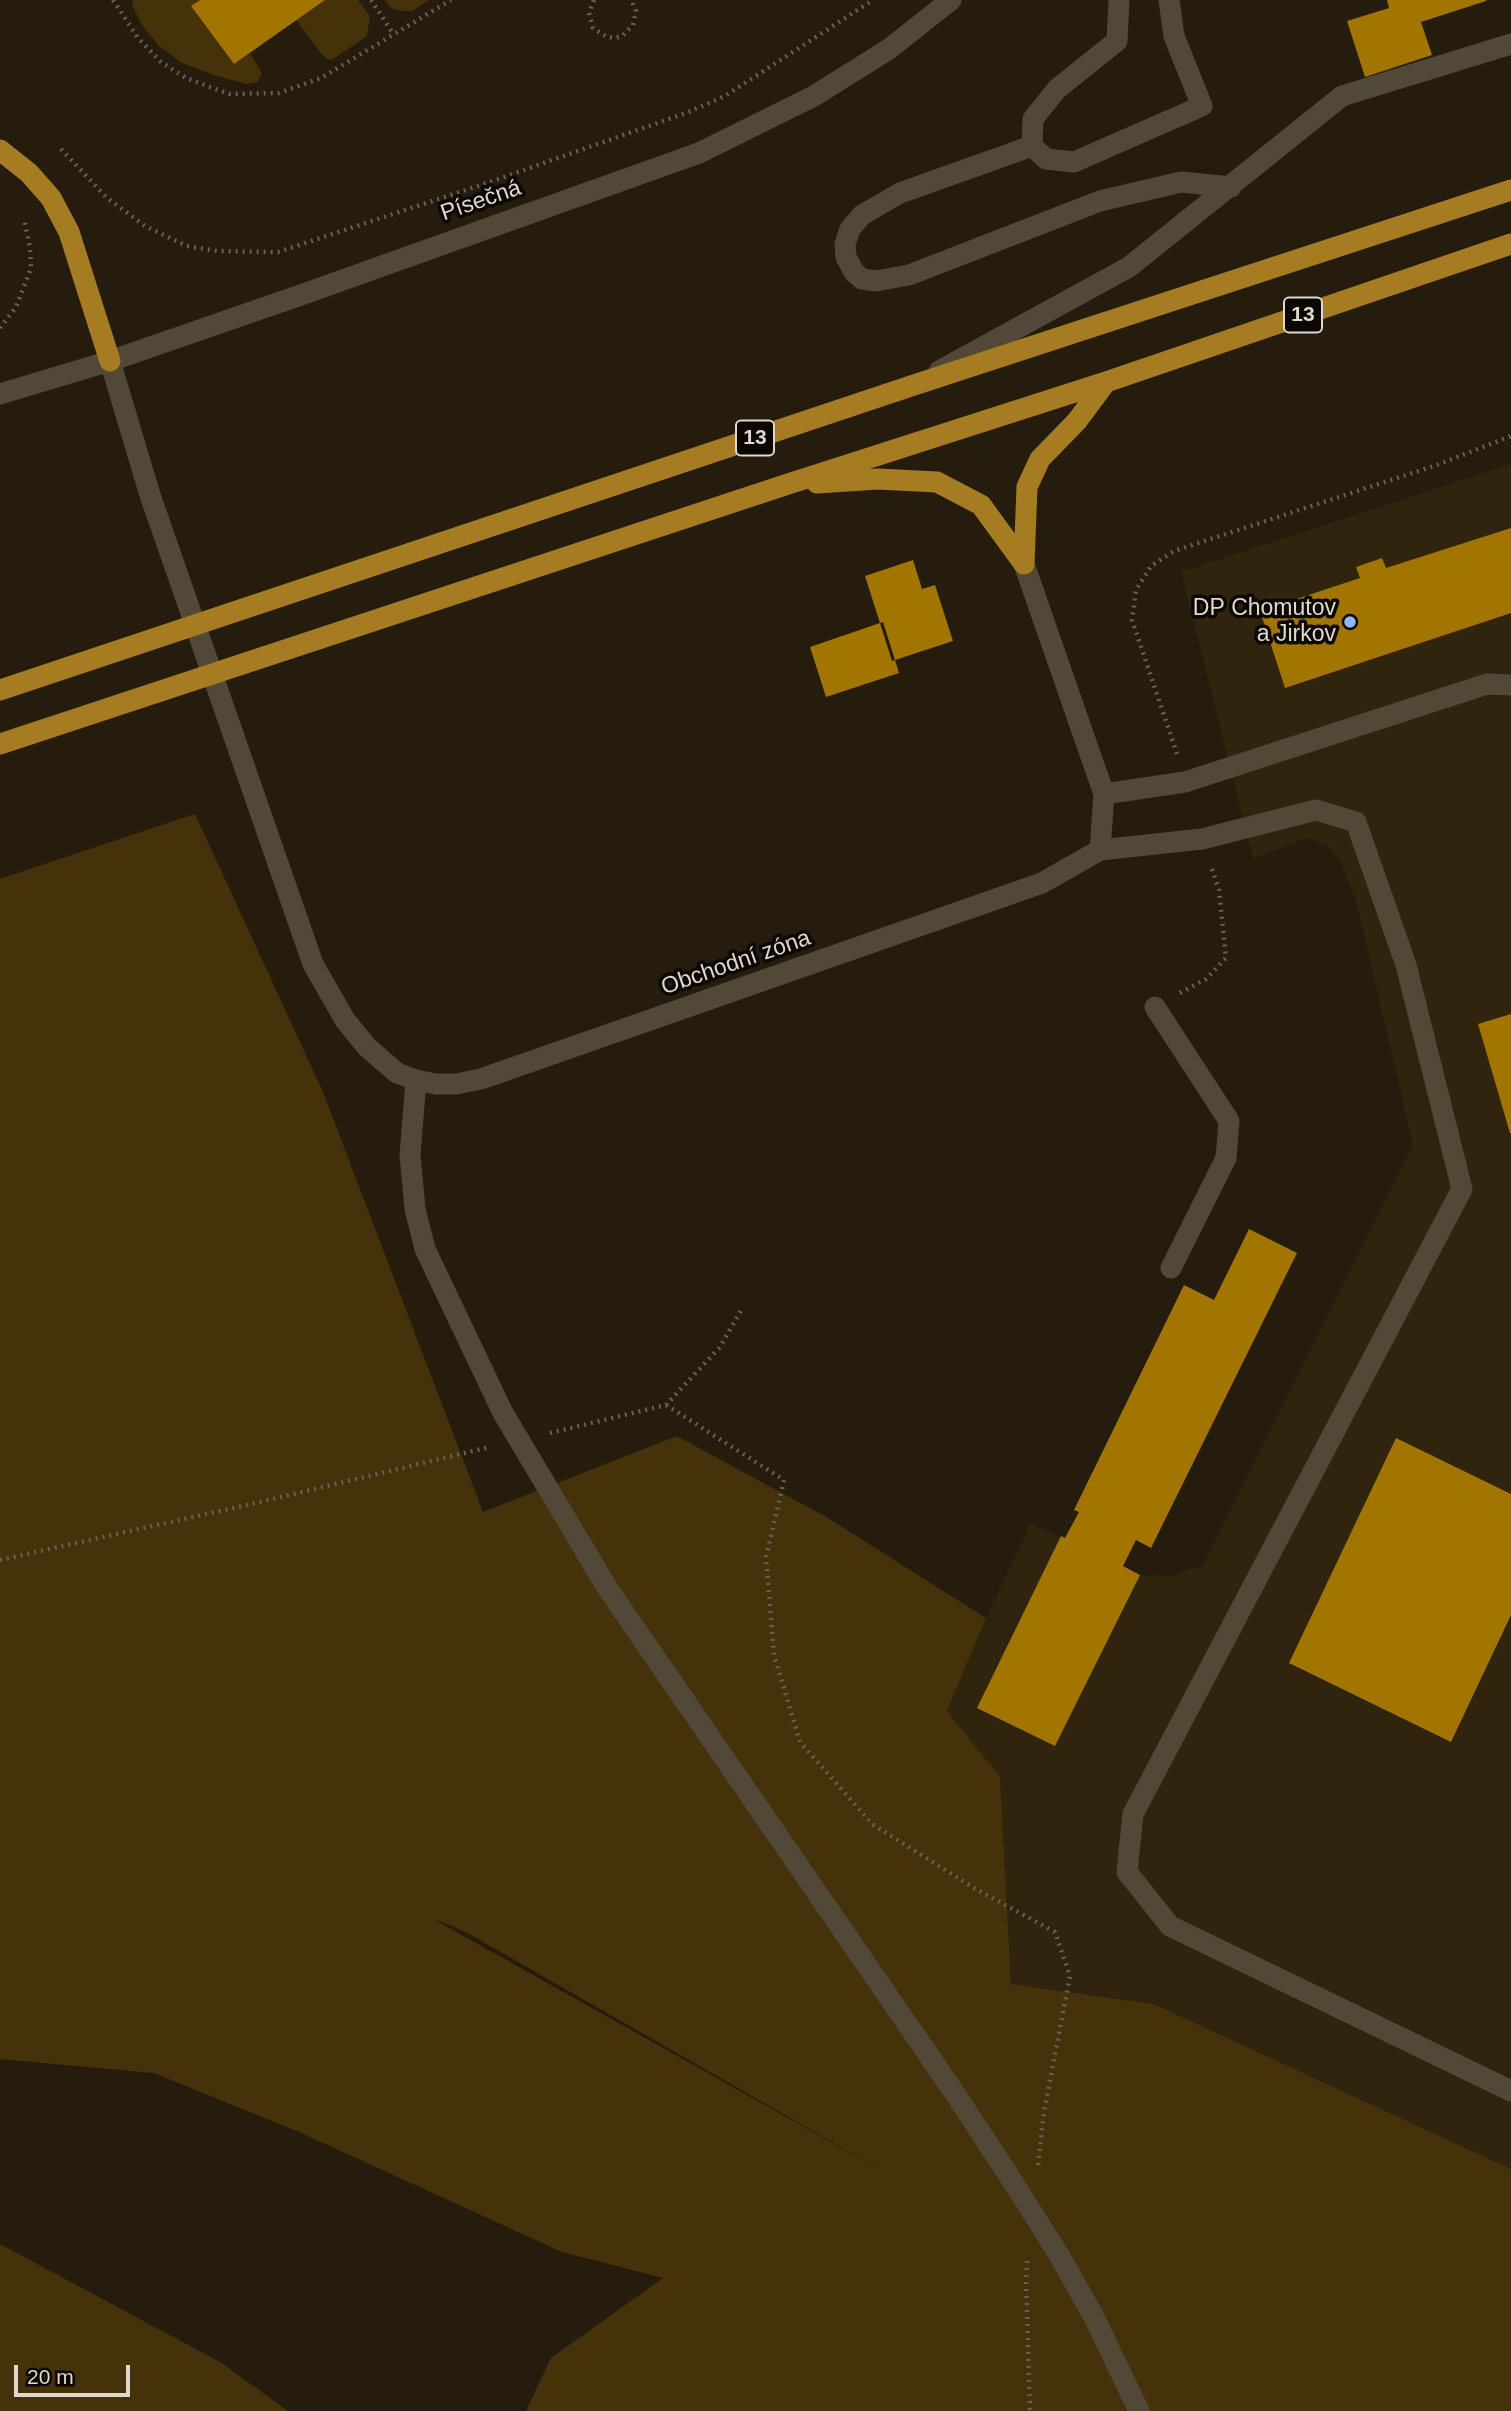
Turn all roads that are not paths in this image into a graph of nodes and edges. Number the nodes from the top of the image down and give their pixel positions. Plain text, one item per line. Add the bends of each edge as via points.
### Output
1 (951, 0) edge
2 (1119, 0) edge
3 (1169, 0) edge
4 (1511, 44) edge
5 (1032, 146) junction
6 (0, 150) edge
7 (1231, 187) junction
8 (1511, 190) edge
9 (1511, 244) edge
10 (110, 360) junction
11 (1106, 382) junction
12 (914, 385) junction
13 (0, 394) edge
14 (785, 485) junction
15 (1024, 564) junction
16 (1511, 685) edge
17 (0, 690) edge
18 (0, 744) edge
19 (1104, 794) junction
20 (1100, 850) junction
21 (1155, 1007) road end
22 (416, 1080) junction
23 (1171, 1268) dead end
24 (1511, 2091) edge
25 (1139, 2411) edge

1 - 10 street, Písečná via 888,49 814,96 699,153
2 - 5 street via 1117,41 1058,89 1032,120
3 - 5 street via 1174,36 1202,106 1073,162 1046,159
4 - 7 street via 1342,96
5 - 7 street via 900,193 862,215 845,244 854,272 876,282 909,275 1100,201 1181,182
6 - 10 highway via 29,173 57,209 69,232
7 - 12 street via 1129,267
8 - 12 highway, 13
9 - 11 highway, 13
10 - 13 street, Písečná
10 - 22 street, Obchodní zóna via 150,495 313,964 345,1020 367,1047 397,1073
11 - 14 highway, 13
11 - 15 highway via 1040,459 1027,487
12 - 17 highway, 13
14 - 15 highway via 878,479 937,482 981,505
14 - 18 highway, 13
15 - 19 street
16 - 19 street via 1487,684 1185,782
19 - 20 street
20 - 22 street, Obchodní zóna via 1042,883 581,1045 469,1081 436,1084
20 - 24 street via 1202,839 1316,810 1356,822 1406,965 1462,1189 1133,1814 1128,1872 1170,1926
21 - 23 street via 1229,1121 1226,1158
22 - 25 street via 410,1154 415,1209 425,1249 503,1413 608,1589 1011,2179 1094,2317

